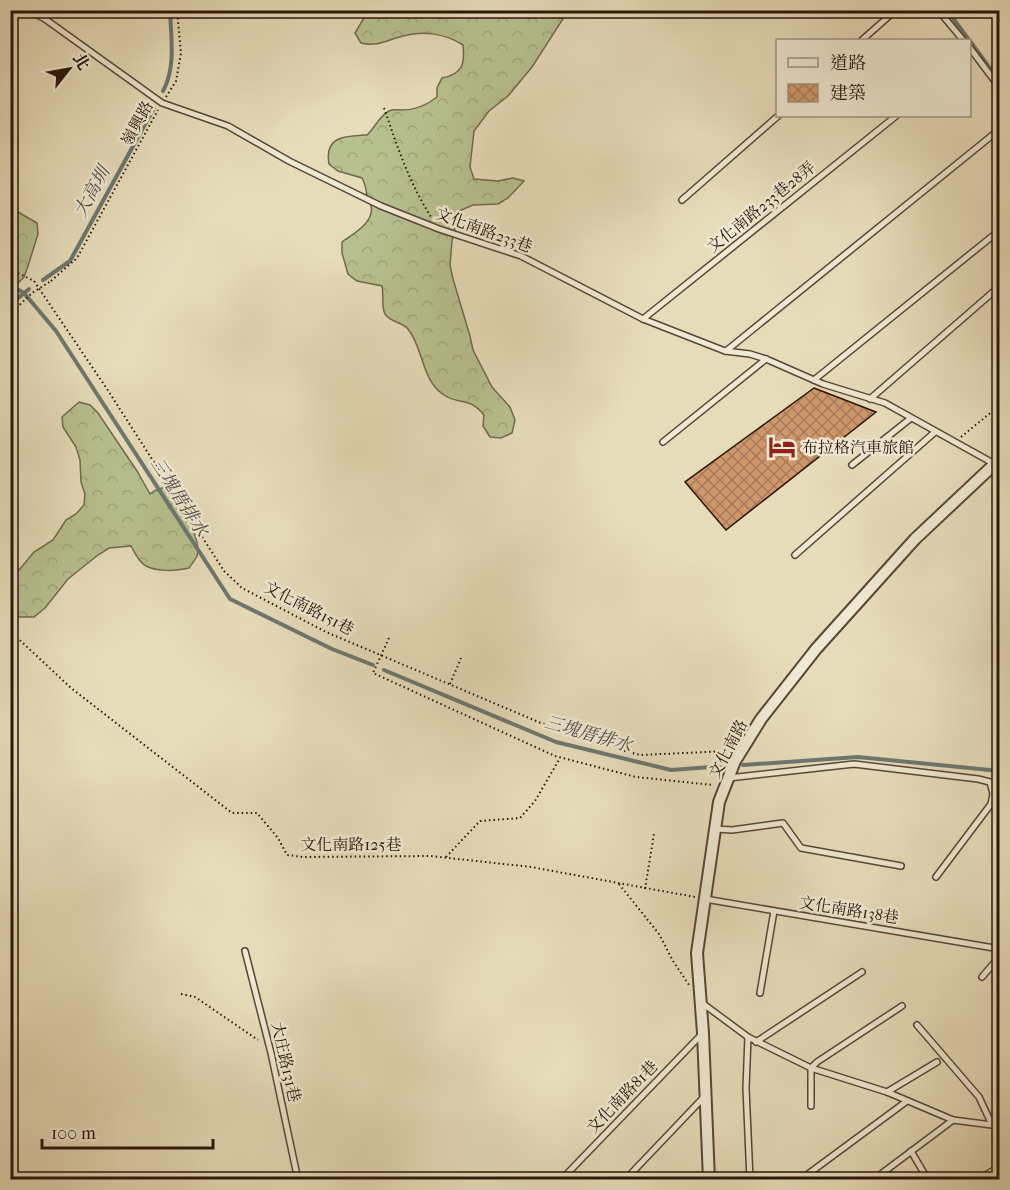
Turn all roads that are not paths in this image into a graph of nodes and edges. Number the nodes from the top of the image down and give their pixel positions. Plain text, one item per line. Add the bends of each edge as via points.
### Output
1 (28, 10) edge
2 (51, 10) edge
3 (896, 10) edge
4 (938, 10) edge
5 (45, 19) junction
6 (863, 39) edge
7 (962, 39) edge
8 (971, 52) edge
9 (999, 91) edge
10 (777, 117) edge
11 (895, 117) edge
12 (999, 129) edge
13 (682, 200) dead end
14 (999, 230) edge
15 (999, 286) edge
16 (643, 319) junction
17 (726, 351) junction
18 (766, 359) junction
19 (814, 380) junction
20 (870, 399) junction
21 (911, 418) junction
22 (935, 432) junction
23 (663, 442) dead end
24 (998, 463) edge
25 (852, 465) dead end
26 (795, 555) dead end
27 (727, 782) junction
28 (714, 829) junction
29 (901, 866) dead end
30 (936, 877) dead end
31 (703, 899) junction
32 (774, 911) junction
33 (999, 949) edge
34 (245, 951) dead end
35 (999, 956) edge
36 (862, 972) dead end
37 (982, 977) dead end
38 (760, 993) dead end
39 (700, 1002) junction
40 (902, 1006) dead end
41 (917, 1025) dead end
42 (703, 1033) junction
43 (748, 1037) junction
44 (756, 1042) junction
45 (937, 1062) dead end
46 (811, 1068) junction
47 (887, 1092) junction
48 (705, 1096) junction
49 (908, 1101) junction
50 (811, 1106) dead end
51 (953, 1120) junction
52 (992, 1125) junction
53 (999, 1129) edge
54 (911, 1151) junction
55 (999, 1166) edge
56 (10, 1173) edge
57 (22, 1179) edge
58 (298, 1179) edge
59 (561, 1179) edge
60 (625, 1179) edge
61 (709, 1179) edge
62 (750, 1179) edge
63 (800, 1179) edge
64 (873, 1179) edge
65 (928, 1179) edge
66 (978, 1179) edge

1 - 5 lane, 文化南路233巷
2 - 5 lane
3 - 6 lane
4 - 7 lane
5 - 16 lane, 文化南路233巷 via 162,103 228,126 381,206 521,256
8 - 9 lane
10 - 13 lane
11 - 16 lane, 文化南路233巷28弄
12 - 17 lane
14 - 19 lane
15 - 20 lane
16 - 17 lane, 文化南路233巷
17 - 18 lane, 文化南路233巷
18 - 19 lane, 文化南路233巷
18 - 23 lane
19 - 20 lane, 文化南路233巷
20 - 21 lane, 文化南路233巷
21 - 22 lane, 文化南路233巷
21 - 25 lane
22 - 24 lane, 文化南路233巷
22 - 26 lane
24 - 27 street, 文化南路 via 915,539 816,650 761,719 735,760
27 - 28 street, 文化南路
27 - 30 lane via 854,764 990,782 991,804
28 - 29 lane via 783,823 801,848
28 - 31 street, 文化南路
31 - 32 lane, 文化南路138巷
31 - 39 street, 文化南路 via 697,953
32 - 33 lane, 文化南路138巷
32 - 38 lane
34 - 58 lane, 大庄路131巷
35 - 37 lane
36 - 44 lane
39 - 42 street, 文化南路
39 - 43 lane
40 - 46 lane
41 - 52 lane via 979,1097
42 - 48 street, 文化南路
42 - 59 lane, 文化南路81巷
43 - 44 lane
43 - 62 lane
44 - 46 lane
45 - 47 lane
46 - 47 lane
46 - 50 lane
47 - 49 lane
48 - 60 lane
48 - 61 street, 文化南路
49 - 51 lane
49 - 63 lane
51 - 52 lane
51 - 54 lane
52 - 53 lane
54 - 64 lane
54 - 65 lane
55 - 66 lane
56 - 57 lane

